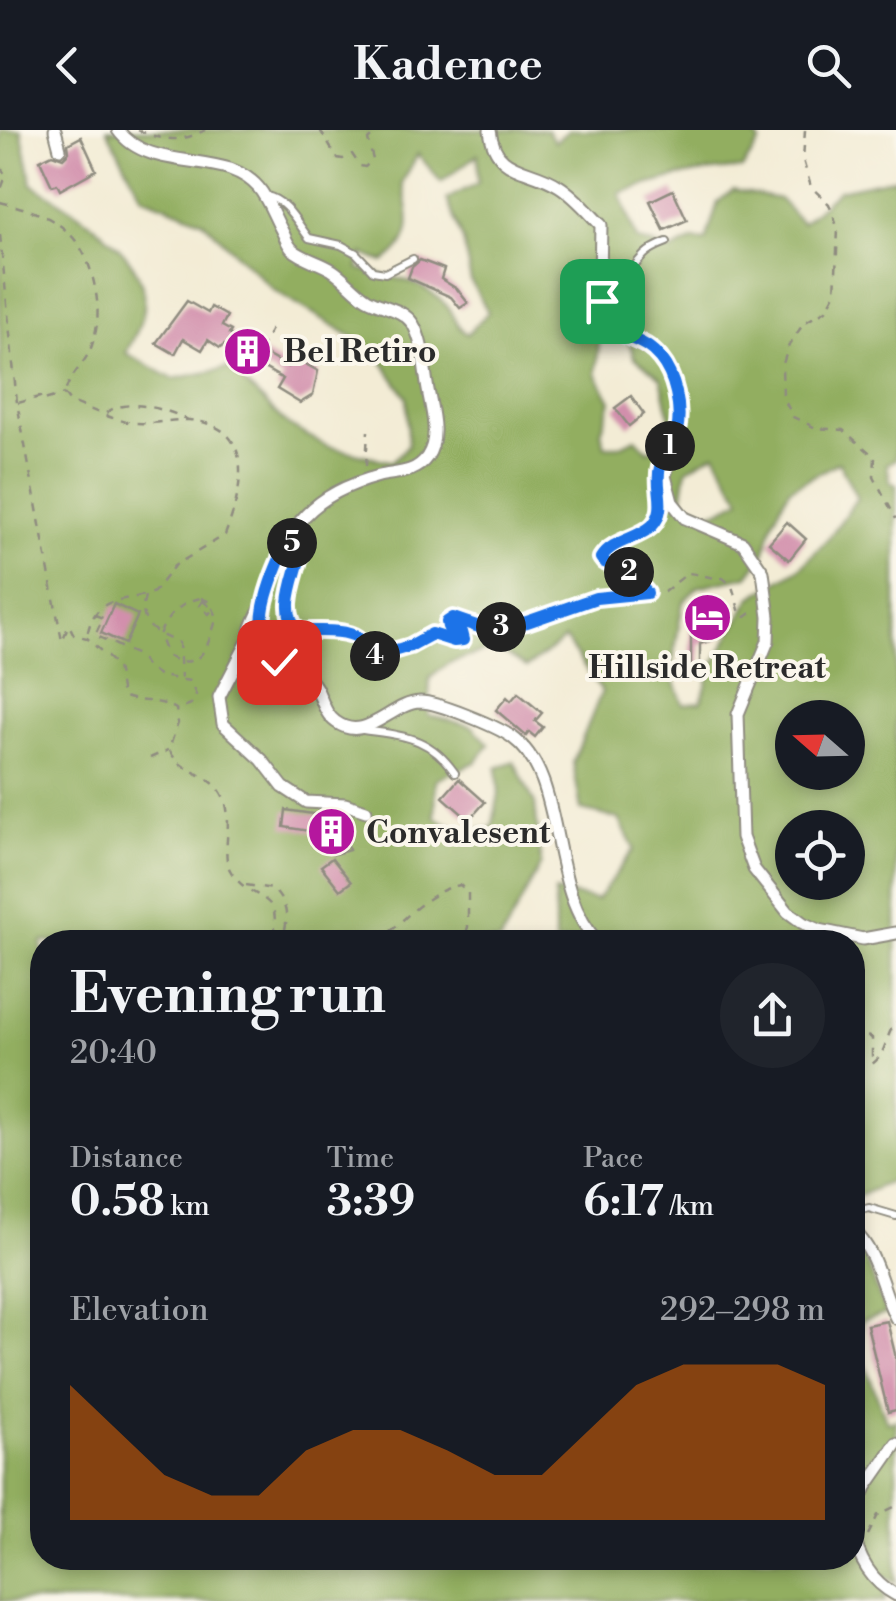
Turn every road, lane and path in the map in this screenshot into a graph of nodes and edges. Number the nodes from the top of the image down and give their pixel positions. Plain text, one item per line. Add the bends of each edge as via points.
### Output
1 (55, 130) edge
2 (118, 130) edge
3 (138, 130) edge
4 (204, 130) edge
5 (320, 130) edge
6 (378, 130) edge
7 (490, 130) edge
8 (805, 130) edge
9 (60, 149) dead end
10 (0, 166) edge
11 (0, 192) edge
12 (265, 196) junction
13 (0, 202) edge
14 (0, 235) edge
15 (666, 242) dead end
16 (414, 259) dead end
17 (600, 279) junction
18 (272, 329) dead end
19 (260, 350) dead end
20 (64, 394) junction
21 (17, 403) junction
22 (105, 414) junction
23 (188, 420) junction
24 (368, 430) dead end
25 (391, 474) junction
26 (662, 499) dead end
27 (896, 518) edge
28 (289, 538) junction
29 (647, 593) junction
30 (145, 595) junction
31 (764, 598) junction
32 (267, 599) junction
33 (209, 603) junction
34 (204, 610) dead end
35 (95, 614) junction
36 (87, 638) junction
37 (247, 643) junction
38 (308, 676) junction
39 (181, 679) junction
40 (176, 710) junction
41 (356, 728) junction
42 (170, 749) junction
43 (150, 758) dead end
44 (455, 773) dead end
45 (366, 811) dead end
46 (244, 885) junction
47 (275, 930) edge
48 (286, 930) edge
49 (391, 930) edge
50 (467, 930) edge
51 (590, 930) edge
52 (819, 930) edge
53 (896, 933) edge
54 (865, 939) edge
55 (896, 1022) edge
56 (865, 1036) edge
57 (865, 1209) edge
58 (896, 1216) edge
59 (865, 1243) edge
60 (896, 1318) edge
61 (896, 1444) edge
62 (865, 1490) edge
63 (896, 1506) edge
64 (865, 1539) edge
65 (865, 1565) edge
66 (893, 1596) edge

1 - 9 street
2 - 12 street via 139,149 250,176
3 - 4 path via 180,140
5 - 6 path via 337,158 352,154 364,167 373,160 368,140
7 - 17 street via 497,157 559,186 601,224
8 - 27 path via 803,160 811,187 829,204 838,229 835,294 789,345 783,397 793,417 843,430 875,457 874,477
10 - 11 path via 6,176
12 - 16 lane via 276,198 309,238 341,245 373,271 385,273
12 - 25 street via 291,248 404,315 418,338 434,429 427,457
13 - 20 path via 52,219 87,254 98,310 95,332
14 - 21 path
15 - 17 lane via 621,279
17 - 31 street via 615,331 657,354 669,372 678,436 666,476 672,502 685,518 751,550 763,572
18 - 19 path
20 - 21 path
20 - 22 path
21 - 36 path via 62,641 68,625
22 - 23 path via 127,422
22 - 23 path via 116,406 160,409
23 - 30 path via 234,443 240,457 237,503 225,535 174,566
24 - 25 path via 366,466
25 - 28 street via 310,508
26 - 29 path via 650,528 622,539 601,558 628,571
28 - 29 path via 300,556 289,602 292,624 298,631 350,635 376,656 432,634 463,640 448,627 453,618 488,630 596,598
28 - 32 street
29 - 31 path via 664,592 688,573 724,578 746,617
30 - 35 path via 112,600
30 - 39 path via 149,628 179,644
31 - 52 street via 768,641 738,714 742,836 754,869 788,912
32 - 37 street
32 - 38 street via 264,644
33 - 33 path, bridge via 190,600 164,623 159,635 167,656 179,662 201,656 217,617
33 - 34 path via 203,600
35 - 36 path
35 - 39 path via 103,618 95,635 139,656 160,676
36 - 40 path via 116,666 122,696 162,701
37 - 38 street via 263,669
37 - 45 street via 219,698 223,724 306,802
38 - 41 street via 336,722
39 - 40 path via 196,696
40 - 42 path
41 - 44 lane via 426,744
41 - 51 street via 419,702 499,730 521,745 546,790 576,910
42 - 43 path
42 - 46 path via 174,760 216,785 230,832 228,868
46 - 47 path via 269,900
46 - 48 path via 272,888 286,903
49 - 50 path via 456,885 468,892
53 - 54 street
55 - 56 path via 872,1064 872,1038
57 - 58 lane
59 - 60 street
61 - 62 street
63 - 64 path via 878,1515
65 - 66 street

